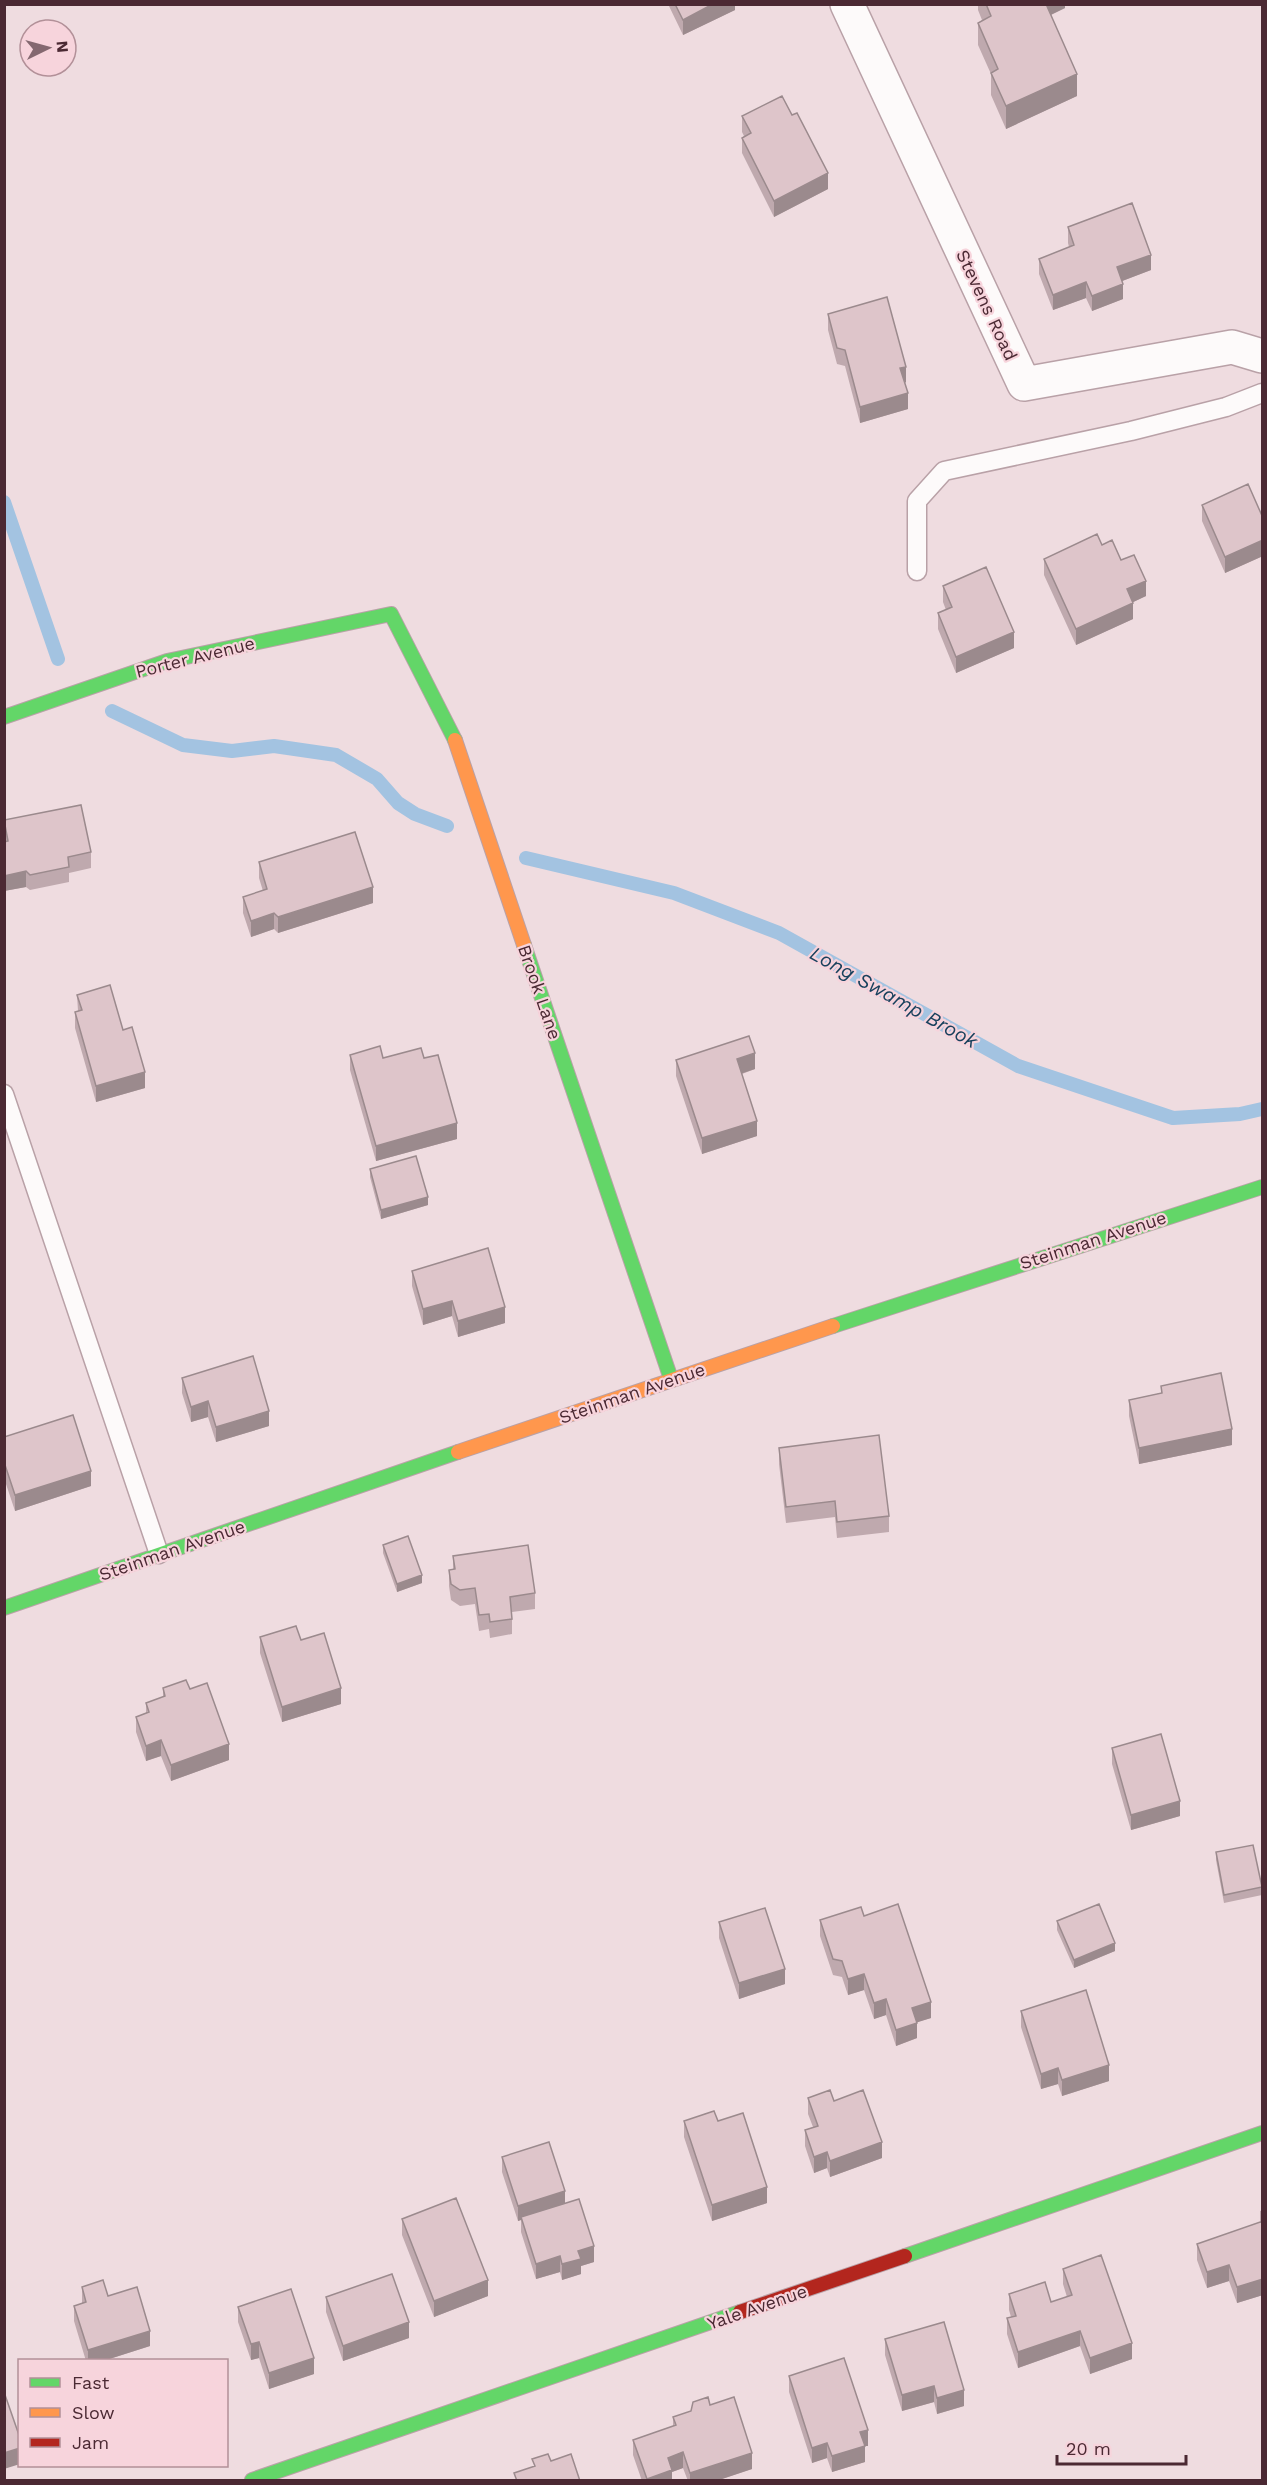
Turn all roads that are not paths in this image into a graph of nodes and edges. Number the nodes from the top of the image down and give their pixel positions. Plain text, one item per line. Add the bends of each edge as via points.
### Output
1 (847, 4) edge
2 (1263, 356) edge
3 (1263, 393) edge
4 (917, 571) dead end
5 (391, 614) joint
6 (4, 717) edge
7 (4, 1094) edge
8 (1263, 1187) edge
9 (670, 1379) junction
10 (159, 1554) junction
11 (4, 1608) edge
12 (1263, 2133) edge
13 (252, 2481) edge

1 - 2 street, Stevens Road via 1024,384 1232,347
3 - 4 lane via 1131,431 944,471 917,501
5 - 6 street, Porter Avenue via 167,661
5 - 9 street, Brook Lane via 454,738
7 - 10 lane
8 - 9 street, Steinman Avenue
9 - 10 street, Steinman Avenue
10 - 11 street, Steinman Avenue
12 - 13 street, Yale Avenue

